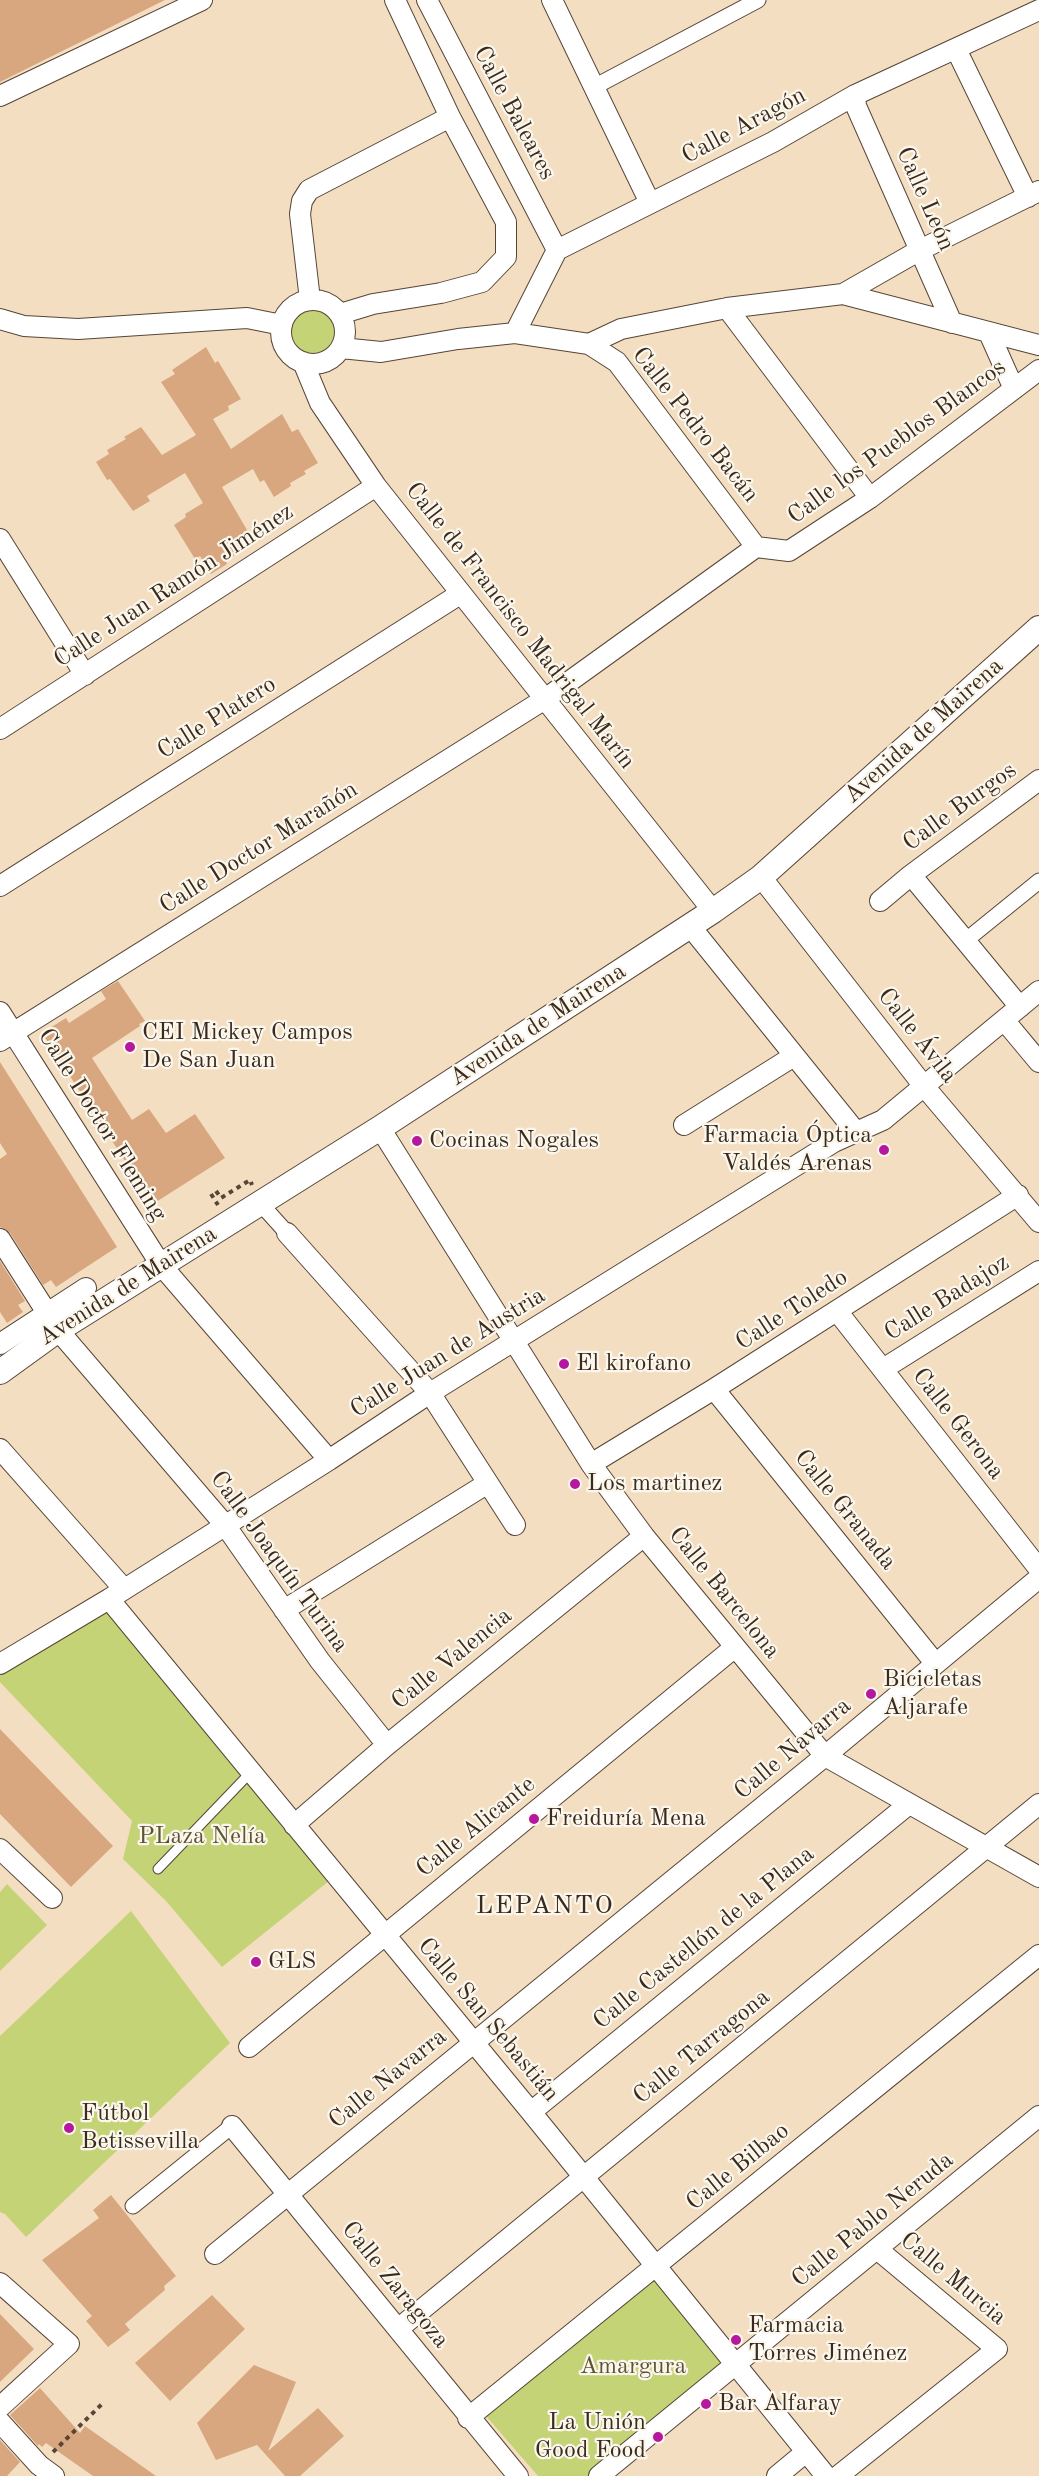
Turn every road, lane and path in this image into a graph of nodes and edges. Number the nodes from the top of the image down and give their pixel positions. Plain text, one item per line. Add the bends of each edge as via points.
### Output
1 (202, 0) edge
2 (395, 0) edge
3 (427, 0) edge
4 (552, 0) edge
5 (758, 0) edge
6 (1039, 10) edge
7 (956, 49) junction
8 (594, 87) junction
9 (855, 95) junction
10 (0, 96) edge
11 (450, 117) junction
12 (1033, 194) edge
13 (650, 203) junction
14 (557, 250) junction
15 (920, 250) junction
16 (843, 294) junction
17 (310, 300) junction
18 (727, 308) junction
19 (340, 314) junction
20 (0, 319) edge
21 (952, 323) junction
22 (282, 325) junction
23 (515, 333) junction
24 (989, 333) junction
25 (589, 344) junction
26 (1039, 345) edge
27 (341, 348) junction
28 (303, 362) junction
29 (1039, 370) edge
30 (1014, 389) junction
31 (376, 486) junction
32 (870, 498) junction
33 (0, 539) edge
34 (756, 547) junction
35 (460, 594) junction
36 (1039, 628) edge
37 (85, 675) junction
38 (545, 699) junction
39 (0, 729) edge
40 (1039, 780) edge
41 (911, 875) junction
42 (761, 877) junction
43 (1039, 881) edge
44 (0, 886) edge
45 (880, 901) dead end
46 (713, 911) junction
47 (690, 926) junction
48 (965, 941) junction
49 (1039, 991) edge
50 (1020, 1007) junction
51 (0, 1012) edge
52 (1004, 1020) junction
53 (6, 1037) edge
54 (794, 1056) junction
55 (1039, 1062) edge
56 (922, 1085) junction
57 (684, 1125) dead end
58 (380, 1128) junction
59 (856, 1132) junction
60 (211, 1194) dead end
61 (1018, 1195) junction
62 (260, 1203) junction
63 (220, 1208) dead end
64 (1039, 1222) edge
65 (288, 1233) joint
66 (0, 1239) edge
67 (161, 1266) junction
68 (1039, 1270) edge
69 (86, 1288) dead end
70 (837, 1311) junction
71 (53, 1321) junction
72 (513, 1342) junction
73 (0, 1344) edge
74 (883, 1369) junction
75 (0, 1372) edge
76 (714, 1389) junction
77 (430, 1393) junction
78 (0, 1449) edge
79 (329, 1460) junction
80 (591, 1464) junction
81 (488, 1483) junction
82 (225, 1525) junction
83 (515, 1525) dead end
84 (644, 1536) junction
85 (1039, 1569) edge
86 (1039, 1578) edge
87 (116, 1594) junction
88 (284, 1610) junction
89 (735, 1647) junction
90 (935, 1663) junction
91 (0, 1664) edge
92 (387, 1745) junction
93 (825, 1756) junction
94 (251, 1772) junction
95 (909, 1804) junction
96 (1039, 1804) edge
97 (294, 1825) junction
98 (987, 1846) junction
99 (2, 1854) edge
100 (158, 1869) dead end
101 (1039, 1877) edge
102 (52, 1898) dead end
103 (384, 1934) junction
104 (1039, 1955) edge
105 (474, 2042) junction
106 (249, 2046) dead end
107 (531, 2112) junction
108 (1039, 2116) edge
109 (232, 2126) joint
110 (583, 2177) junction
111 (288, 2194) junction
112 (133, 2206) dead end
113 (877, 2249) junction
114 (215, 2254) dead end
115 (656, 2267) junction
116 (0, 2283) edge
117 (398, 2329) junction
118 (736, 2365) junction
119 (103, 2403) dead end
120 (0, 2408) edge
121 (468, 2418) junction
122 (0, 2422) edge
123 (806, 2452) junction
124 (46, 2471) edge
125 (518, 2476) edge
126 (599, 2476) edge
127 (777, 2476) edge
128 (826, 2476) edge
129 (838, 2476) edge

1 - 10 street
2 - 11 street
3 - 14 street, Calle Baleares
4 - 8 street
5 - 8 street
6 - 7 street, Calle Aragón
7 - 9 street, Calle Aragón
7 - 12 street
8 - 13 street
9 - 13 street, Calle Aragón via 773,142
9 - 15 street, Calle León via 856,106
11 - 17 street via 309,190 300,214
11 - 19 street via 506,222 506,257 483,282
12 - 15 street
13 - 14 street, Calle Aragón
14 - 23 street
15 - 16 street
15 - 21 street, Calle León
16 - 18 street
16 - 21 street
17 - 19 street via 327,303
17 - 22 street via 292,308
18 - 25 street via 621,329
18 - 32 street
19 - 27 street via 346,331
20 - 22 street via 24,326 78,329 247,318
21 - 24 street
22 - 28 street via 288,352
23 - 25 street, Calle Pedro Bacán
23 - 27 street, Calle Pedro Bacán via 381,352
24 - 26 street
24 - 30 street
25 - 34 street, Calle Pedro Bacán via 617,362
27 - 28 street via 320,363
28 - 31 street, Calle de Francisco Madrigal Marín via 320,403
29 - 30 street, Calle los Pueblos Blancos
30 - 32 street, Calle los Pueblos Blancos
31 - 35 street, Calle de Francisco Madrigal Marín
31 - 37 street, Calle Juan Ramón Jiménez
32 - 34 street, Calle los Pueblos Blancos via 789,551
33 - 37 street
34 - 38 street
35 - 38 street, Calle de Francisco Madrigal Marín
35 - 44 street, Calle Platero
36 - 42 street, Avenida de Mairena
37 - 39 street, Calle Juan Ramón Jiménez
38 - 46 street, Calle de Francisco Madrigal Marín
38 - 53 street, Calle Doctor Marañón
40 - 41 street, Calle Burgos
41 - 45 street, Calle Burgos
41 - 48 street, Calle Burgos
42 - 46 street, Avenida de Mairena
42 - 56 street, Calle Ávila
43 - 48 street
46 - 47 street, Avenida de Mairena
47 - 54 street
47 - 58 street, Avenida de Mairena
48 - 50 street, Calle Burgos
49 - 50 street
50 - 52 street
51 - 53 street, Calle Doctor Fleming
52 - 55 street
52 - 56 street
53 - 67 street, Calle Doctor Fleming
54 - 57 street
54 - 59 street
56 - 59 street, Calle Juan de Austria via 883,1120
56 - 61 street, Calle Ávila
58 - 62 street, Avenida de Mairena
58 - 72 street, Calle Barcelona
59 - 72 street, Calle Juan de Austria
60 - 63 path
61 - 64 street, Calle Ávila
61 - 70 street, Calle Toledo
62 - 65 street
62 - 67 street, Avenida de Mairena
65 - 77 street
66 - 71 street, Calle Joaquín Turina
67 - 71 street, Avenida de Mairena
67 - 79 street, Calle Doctor Fleming
68 - 74 street, Calle Badajoz
69 - 71 street
70 - 74 street, Calle Gerona
70 - 76 street, Calle Toledo
71 - 73 street
71 - 75 street, Avenida de Mairena
71 - 82 street, Calle Joaquín Turina
72 - 77 street, Calle Juan de Austria
72 - 80 street, Calle Barcelona
74 - 85 street, Calle Gerona
76 - 80 street, Calle Toledo
76 - 90 street, Calle Granada
77 - 79 street, Calle Juan de Austria
77 - 81 street
78 - 87 street, Calle San Sebastián
79 - 82 street, Calle Juan de Austria
80 - 84 street, Calle Barcelona
81 - 83 street
81 - 88 street
82 - 87 street, Calle Juan de Austria
82 - 88 street, Calle Joaquín Turina
84 - 89 street, Calle Barcelona
84 - 92 street, Calle Valencia
86 - 90 street, Calle Navarra
87 - 91 street, Calle Juan de Austria
87 - 94 street, Calle San Sebastián
88 - 92 street, Calle Joaquín Turina
89 - 93 street, Calle Barcelona
89 - 103 street, Calle Alicante
90 - 93 street, Calle Navarra
92 - 97 street, Calle Valencia
93 - 95 street, Calle Barcelona
93 - 105 street, Calle Navarra
94 - 97 street, Calle San Sebastián
94 - 100 lane
95 - 98 street, Calle Barcelona
95 - 107 street, Calle Castellón de la Plana
96 - 98 street, Calle Tarragona
97 - 103 street, Calle San Sebastián
98 - 101 street, Calle Barcelona
98 - 110 street, Calle Tarragona
99 - 102 street
103 - 105 street, Calle San Sebastián
103 - 106 street, Calle Alicante
104 - 115 street, Calle Bilbao
105 - 107 street, Calle San Sebastián
105 - 111 street, Calle Navarra
107 - 110 street, Calle San Sebastián
108 - 113 street, Calle Pablo Neruda
109 - 111 street, Calle Zaragoza
109 - 112 street
110 - 115 street, Calle San Sebastián
110 - 117 street, Calle Tarragona
111 - 114 street, Calle Navarra
111 - 117 street, Calle Zaragoza
113 - 118 street, Calle Pablo Neruda
113 - 129 street, Calle Murcia via 997,2349
115 - 118 street, Calle San Sebastián
115 - 121 street, Calle Bilbao
116 - 120 street via 69,2344
117 - 121 street, Calle Zaragoza
118 - 123 street, Calle San Sebastián
118 - 126 street, Calle Pablo Neruda
119 - 124 path
121 - 125 street, Calle Zaragoza
122 - 124 street
123 - 127 street
123 - 128 street, Calle San Sebastián

